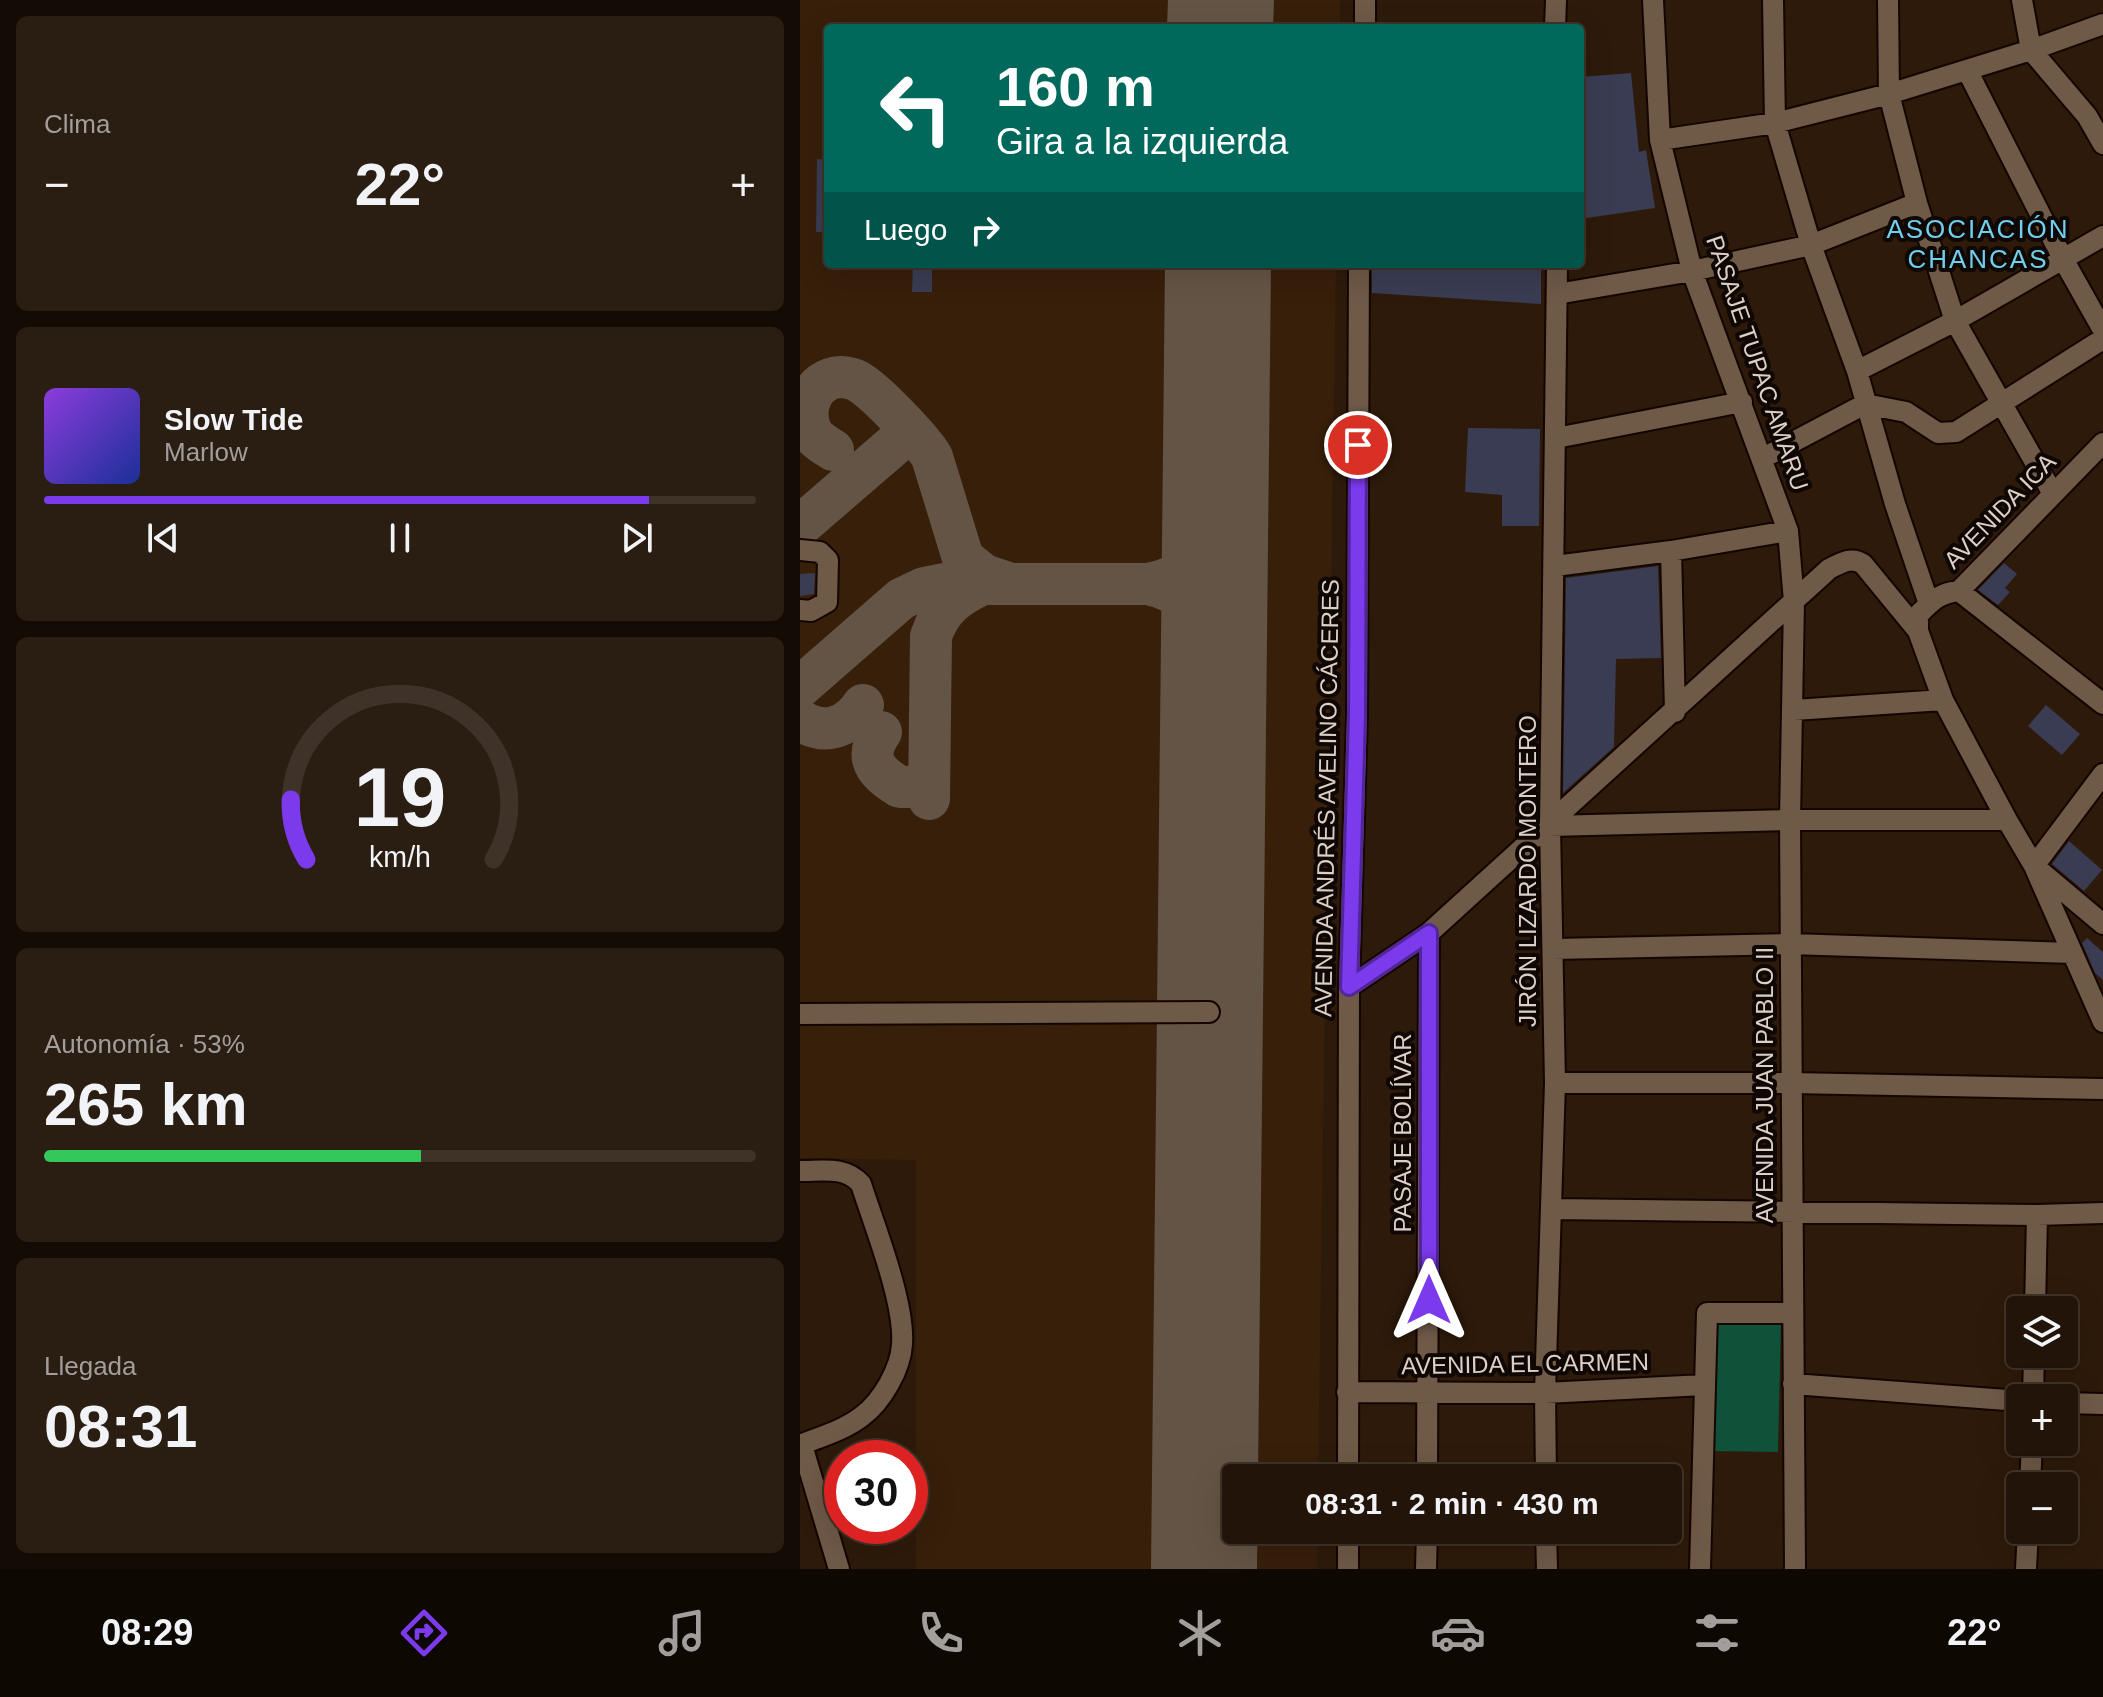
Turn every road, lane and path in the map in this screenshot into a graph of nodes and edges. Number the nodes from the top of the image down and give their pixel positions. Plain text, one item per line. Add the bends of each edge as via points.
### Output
1 (1365, 0) edge
2 (1556, 0) edge
3 (1653, 0) edge
4 (1773, 0) edge
5 (1888, 0) edge
6 (2022, 0) edge
7 (1365, 24) edge
8 (1555, 24) edge
9 (2103, 24) edge
10 (2031, 50) junction
11 (1967, 70) junction
12 (1889, 94) junction
13 (1775, 123) junction
14 (1660, 140) junction
15 (2103, 144) edge
16 (1917, 203) junction
17 (2103, 236) edge
18 (1811, 245) junction
19 (2063, 259) junction
20 (1359, 268) edge
21 (1557, 268) edge
22 (1692, 271) junction
23 (1557, 294) junction
24 (1955, 321) junction
25 (2103, 330) edge
26 (2103, 339) edge
27 (1857, 371) junction
28 (1742, 402) junction
29 (2001, 403) junction
30 (1865, 404) junction
31 (1556, 438) junction
32 (2102, 445) edge
33 (1763, 458) junction
34 (2053, 494) junction
35 (1788, 531) junction
36 (800, 550) edge
37 (1671, 551) junction
38 (1555, 566) junction
39 (1959, 591) junction
40 (1794, 601) junction
41 (1929, 604) junction
42 (800, 610) edge
43 (1918, 631) junction
44 (1943, 700) junction
45 (2103, 704) edge
46 (1794, 710) junction
47 (1675, 712) junction
48 (2103, 774) edge
49 (1790, 820) junction
50 (2007, 820) junction
51 (1550, 826) junction
52 (2034, 866) junction
53 (2103, 924) edge
54 (1429, 933) junction
55 (1790, 944) junction
56 (1554, 949) junction
57 (2072, 953) junction
58 (1349, 987) junction
59 (1209, 1012) dead end
60 (800, 1014) edge
61 (2103, 1022) edge
62 (1555, 1083) junction
63 (1792, 1083) junction
64 (2103, 1089) edge
65 (800, 1171) edge
66 (1552, 1209) junction
67 (1793, 1210) junction
68 (2103, 1213) edge
69 (2037, 1215) junction
70 (2035, 1296) edge
71 (1792, 1313) junction
72 (1793, 1384) junction
73 (1704, 1385) junction
74 (1347, 1392) junction
75 (1428, 1392) junction
76 (1545, 1393) junction
77 (2006, 1400) edge
78 (2078, 1403) edge
79 (2103, 1404) edge
80 (800, 1446) edge
81 (1348, 1464) edge
82 (1427, 1464) edge
83 (1546, 1464) edge
84 (1348, 1544) edge
85 (1427, 1544) edge
86 (1546, 1544) edge
87 (2027, 1544) edge
88 (839, 1569) edge
89 (1348, 1569) edge
90 (1426, 1569) edge
91 (1547, 1569) edge
92 (1700, 1569) edge
93 (1795, 1569) edge
94 (2026, 1569) edge

1 - 7 street
2 - 8 street
3 - 14 street, PASAJE TUPAC AMARU
4 - 13 street
5 - 12 street
6 - 10 street
9 - 10 street
10 - 11 street
10 - 15 street via 2087,116
11 - 12 street
11 - 19 street
12 - 13 street
12 - 16 street
13 - 14 street
13 - 18 street
14 - 22 street, PASAJE TUPAC AMARU
16 - 18 street
16 - 24 street
17 - 19 street
18 - 22 street
18 - 27 street
19 - 24 street
19 - 25 street
20 - 58 street, AVENIDA ANDRÉS AVELINO CÁCERES via 1357,716
21 - 23 street, JIRÓN LIZARDO MONTERO
22 - 23 street
22 - 28 street, PASAJE TUPAC AMARU
23 - 31 street, JIRÓN LIZARDO MONTERO
24 - 27 street
24 - 29 street
26 - 29 street
27 - 30 street
28 - 31 street
28 - 33 street, PASAJE TUPAC AMARU
29 - 30 street via 1947,434 1906,412
29 - 34 street
30 - 33 street
30 - 41 street
31 - 38 street, JIRÓN LIZARDO MONTERO
32 - 34 street, AVENIDA ICA
33 - 35 street, PASAJE TUPAC AMARU
34 - 39 street, AVENIDA ICA
35 - 37 street
35 - 40 street, PASAJE TUPAC AMARU
36 - 42 street via 820,552 828,560 827,602 811,611
37 - 38 street
37 - 47 street
38 - 51 street, JIRÓN LIZARDO MONTERO
39 - 41 street, AVENIDA ICA via 1942,593
39 - 45 street
40 - 43 street via 1829,569 1857,560
40 - 46 street, AVENIDA JUAN PABLO II
40 - 47 street
41 - 43 street via 1918,615
43 - 44 street
44 - 46 street
44 - 50 street
46 - 49 street, AVENIDA JUAN PABLO II
47 - 51 street
48 - 52 street
49 - 50 street
49 - 51 street
49 - 55 street, AVENIDA JUAN PABLO II
50 - 52 street
51 - 54 street
51 - 56 street, JIRÓN LIZARDO MONTERO
52 - 53 street
52 - 57 street
54 - 58 street
54 - 75 street, PASAJE BOLÍVAR
55 - 56 street
55 - 57 street
55 - 63 street, AVENIDA JUAN PABLO II
56 - 62 street, JIRÓN LIZARDO MONTERO
57 - 61 street
58 - 74 street, AVENIDA ANDRÉS AVELINO CÁCERES
59 - 60 street
62 - 63 street
62 - 66 street, JIRÓN LIZARDO MONTERO
63 - 64 street
63 - 67 street, AVENIDA JUAN PABLO II
65 - 80 street via 843,1171 861,1184 887,1266 903,1342 899,1363 862,1416
66 - 67 street
66 - 76 street, JIRÓN LIZARDO MONTERO
67 - 69 street
67 - 71 street, AVENIDA JUAN PABLO II
68 - 69 street
69 - 70 street
71 - 72 street, AVENIDA JUAN PABLO II
71 - 73 street via 1707,1313
72 - 77 street
72 - 93 street, AVENIDA JUAN PABLO II
73 - 76 street, AVENIDA EL CARMEN
73 - 92 street
74 - 75 street, AVENIDA EL CARMEN
74 - 81 street, AVENIDA ANDRÉS AVELINO CÁCERES
75 - 76 street, AVENIDA EL CARMEN
75 - 82 street, PASAJE BOLÍVAR
76 - 83 street, JIRÓN LIZARDO MONTERO
78 - 79 street
80 - 88 street
84 - 89 street
85 - 90 street
86 - 91 street
87 - 94 street

